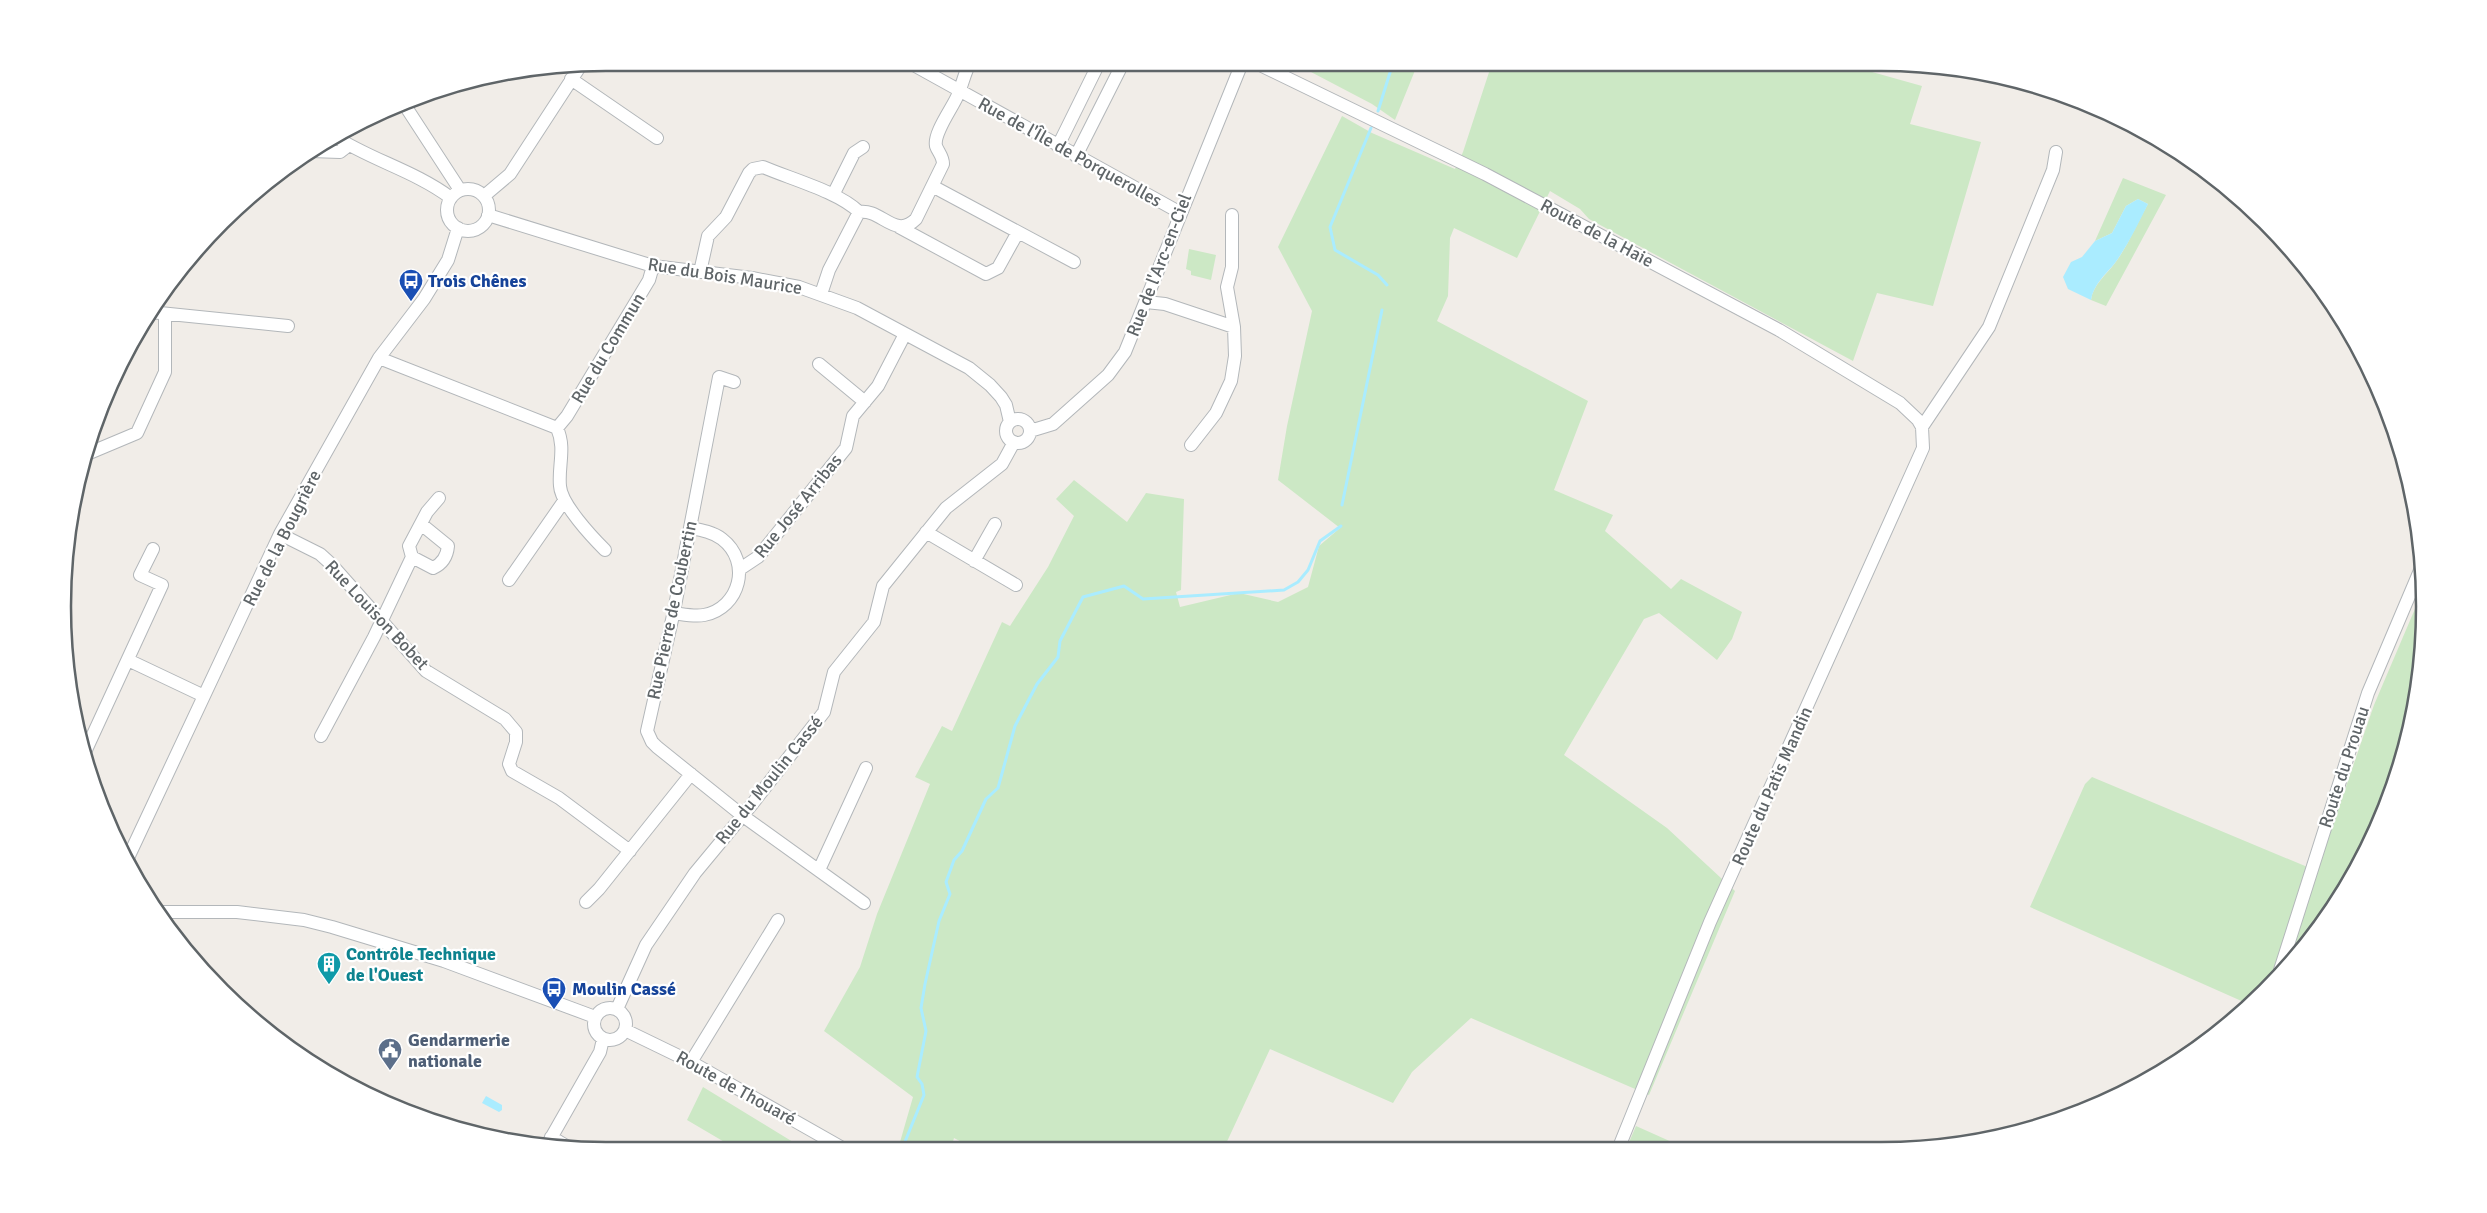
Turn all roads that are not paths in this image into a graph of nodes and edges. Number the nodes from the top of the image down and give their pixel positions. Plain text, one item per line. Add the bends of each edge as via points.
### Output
1 (926, 71) edge
2 (966, 71) edge
3 (1095, 71) edge
4 (1118, 71) edge
5 (1238, 71) edge
6 (1274, 71) edge
7 (576, 72) edge
8 (571, 80) junction
9 (960, 91) junction
10 (407, 110) edge
11 (657, 138) dead end
12 (342, 141) edge
13 (349, 145) junction
14 (1058, 146) junction
15 (863, 147) dead end
16 (325, 151) edge
17 (2056, 152) dead end
18 (1076, 156) junction
19 (934, 187) junction
20 (456, 194) junction
21 (833, 195) junction
22 (484, 196) junction
23 (859, 212) junction
24 (1180, 212) junction
25 (488, 215) junction
26 (1232, 215) dead end
27 (899, 227) junction
28 (458, 228) junction
29 (1018, 232) junction
30 (1074, 262) dead end
31 (653, 266) junction
32 (700, 272) junction
33 (821, 294) junction
34 (1146, 302) junction
35 (159, 313) edge
36 (165, 314) junction
37 (288, 326) dead end
38 (1234, 328) junction
39 (905, 334) junction
40 (379, 358) junction
41 (819, 364) dead end
42 (734, 382) dead end
43 (865, 402) junction
44 (1010, 422) junction
45 (1922, 427) junction
46 (557, 428) junction
47 (1030, 431) junction
48 (1014, 442) junction
49 (1191, 444) dead end
50 (95, 451) edge
51 (438, 498) dead end
52 (564, 501) junction
53 (421, 524) junction
54 (995, 524) dead end
55 (690, 528) junction
56 (926, 532) junction
57 (280, 534) junction
58 (152, 549) dead end
59 (605, 550) dead end
60 (412, 556) junction
61 (974, 561) junction
62 (740, 569) junction
63 (509, 580) dead end
64 (2415, 581) edge
65 (1016, 585) dead end
66 (673, 613) junction
67 (380, 622) junction
68 (128, 660) junction
69 (204, 696) junction
70 (321, 736) dead end
71 (89, 743) edge
72 (866, 768) dead end
73 (691, 774) junction
74 (742, 816) junction
75 (130, 851) edge
76 (630, 851) junction
77 (819, 870) junction
78 (586, 902) dead end
79 (864, 903) dead end
80 (167, 912) edge
81 (778, 920) dead end
82 (2284, 958) edge
83 (617, 1009) junction
84 (595, 1017) junction
85 (625, 1030) junction
86 (604, 1038) junction
87 (690, 1062) junction
88 (550, 1139) edge
89 (832, 1142) edge
90 (1621, 1142) edge

1 - 9 street, Rue de l'Île de Porquerolles
2 - 9 street
3 - 14 street
4 - 18 street
5 - 24 street, Rue de l'Arc-en-Ciel
6 - 45 street, Route de la Haie via 1485,174 1779,330 1900,403
7 - 8 street
8 - 11 street
8 - 22 street via 510,174
9 - 14 street, Rue de l'Île de Porquerolles
9 - 19 street via 937,135 936,146 944,164
10 - 20 street
12 - 13 street
13 - 16 street via 340,152
13 - 20 street
14 - 18 street, Rue de l'Île de Porquerolles
15 - 21 street via 854,153
17 - 45 street via 2053,170 1989,327
18 - 24 street, Rue de l'Île de Porquerolles
19 - 27 street via 916,219 909,226
19 - 29 street
20 - 22 street via 474,190
20 - 28 street via 448,214
21 - 23 street
21 - 32 street via 763,167 753,169 726,217 708,236
22 - 25 street via 489,206
23 - 27 street via 871,213
23 - 33 street via 829,270
24 - 34 street, Rue de l'Arc-en-Ciel
25 - 28 street via 476,229
25 - 31 street, Rue du Bois Maurice
26 - 38 street via 1232,267 1227,287
27 - 29 street via 986,274 998,268
28 - 40 street, Rue de la Bougrière via 448,260
29 - 30 street
31 - 32 street, Rue du Bois Maurice
31 - 46 street, Rue du Commun via 649,280
32 - 33 street, Rue du Bois Maurice via 752,278
33 - 39 street, Rue du Bois Maurice via 857,308
34 - 38 street via 1165,304
34 - 47 street, Rue de l'Arc-en-Ciel via 1125,352 1108,374 1053,424
35 - 36 street
36 - 37 street
36 - 50 street via 165,372 137,433
38 - 49 street via 1235,356 1231,382 1219,408
39 - 43 street, Rue José Arribas via 878,386
39 - 44 street, Rue du Bois Maurice via 969,368 990,385 1006,405
40 - 46 street
40 - 57 street, Rue de la Bougrière
41 - 43 street
42 - 55 street, Rue Pierre de Coubertin via 719,377
43 - 62 street, Rue José Arribas via 853,416 846,448 758,557
44 - 47 street via 1022,420
44 - 48 street via 1007,433
45 - 90 street, Route du Patis Mandin via 1923,448 1912,475 1710,922
46 - 52 street via 562,439 560,487
47 - 48 street via 1025,441
48 - 56 street, Rue du Moulin Cassé via 1002,464 946,508
51 - 53 street
52 - 59 street
52 - 63 street
53 - 60 street via 409,546
53 - 60 street via 448,546 448,553 440,565 432,568
54 - 61 street
55 - 62 street, Rue José Arribas via 720,537 731,548
55 - 66 street, Rue Pierre de Coubertin
56 - 61 street
56 - 74 street, Rue du Moulin Cassé via 883,586 874,622 834,672 824,712
57 - 67 street, Rue Louison Bobet via 320,554
57 - 69 street, Rue de la Bougrière
58 - 68 street via 140,575 162,585
60 - 67 street
61 - 65 street
62 - 66 street, Rue José Arribas via 737,588 728,602 716,611 702,616
64 - 82 street, Route du Prouau via 2368,693
66 - 73 street, Rue Pierre de Coubertin via 647,731 652,742
67 - 70 street
67 - 76 street, Rue Louison Bobet via 426,671 506,720 516,732 509,764 512,770 559,798
68 - 69 street
68 - 71 street
69 - 75 street, Rue de la Bougrière
72 - 77 street
73 - 74 street, Rue Pierre de Coubertin
73 - 76 street
74 - 77 street, Rue Pierre de Coubertin
74 - 83 street, Rue du Moulin Cassé via 698,868 646,945
76 - 78 street
77 - 79 street, Rue Pierre de Coubertin
80 - 84 street via 237,912 332,927 444,961
81 - 87 street
83 - 84 street via 602,1009
83 - 85 street via 626,1020
84 - 86 street via 596,1032
85 - 86 street via 614,1040
85 - 87 street, Route de Thouaré
86 - 88 street via 600,1052
87 - 89 street, Route de Thouaré

